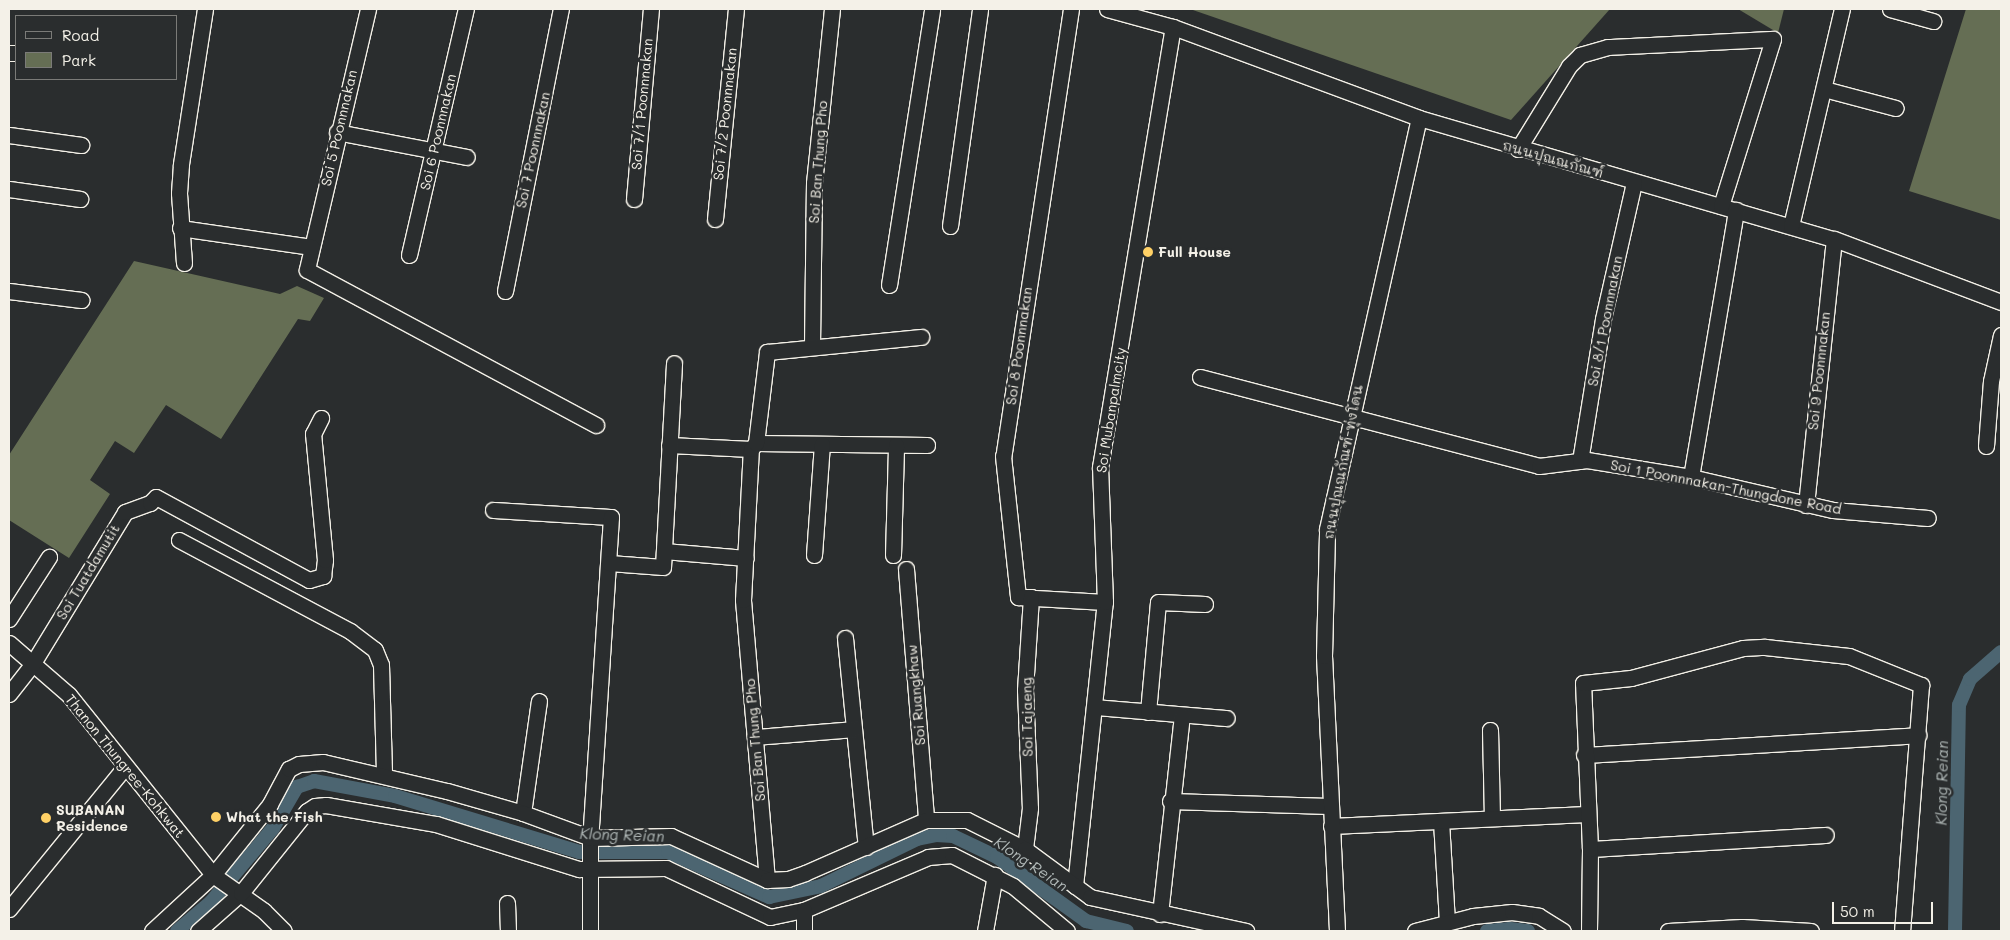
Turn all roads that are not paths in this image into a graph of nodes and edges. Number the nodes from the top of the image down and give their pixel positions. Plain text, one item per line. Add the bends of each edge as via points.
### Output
1 (205, 9) edge
2 (368, 9) edge
3 (466, 9) edge
4 (561, 9) edge
5 (651, 9) edge
6 (736, 9) edge
7 (832, 9) edge
8 (932, 9) edge
9 (980, 9) edge
10 (1071, 9) edge
11 (1107, 9) edge
12 (1842, 9) edge
13 (1890, 9) edge
14 (1933, 21) dead end
15 (1173, 27) junction
16 (1824, 89) junction
17 (1896, 108) dead end
18 (1419, 118) junction
19 (337, 132) junction
20 (9, 135) edge
21 (81, 146) dead end
22 (1518, 149) junction
23 (434, 152) junction
24 (467, 157) dead end
25 (1634, 182) junction
26 (9, 190) edge
27 (80, 199) dead end
28 (634, 199) dead end
29 (1721, 206) junction
30 (1736, 210) junction
31 (714, 219) dead end
32 (950, 226) dead end
33 (1791, 226) junction
34 (180, 228) junction
35 (1834, 239) junction
36 (312, 247) junction
37 (409, 255) dead end
38 (184, 264) dead end
39 (889, 285) dead end
40 (9, 291) edge
41 (505, 291) dead end
42 (81, 300) dead end
43 (2001, 302) edge
44 (2001, 335) edge
45 (921, 337) dead end
46 (812, 346) junction
47 (674, 363) dead end
48 (1200, 377) dead end
49 (1351, 414) junction
50 (321, 418) dead end
51 (596, 425) dead end
52 (822, 444) junction
53 (669, 445) junction
54 (896, 445) junction
55 (927, 445) dead end
56 (753, 446) junction
57 (1986, 446) dead end
58 (1580, 461) junction
59 (1691, 477) junction
60 (1806, 504) junction
61 (493, 510) dead end
62 (1928, 518) dead end
63 (180, 540) dead end
64 (664, 551) junction
65 (814, 555) dead end
66 (894, 556) dead end
67 (49, 558) dead end
68 (746, 558) junction
69 (608, 563) junction
70 (906, 569) dead end
71 (1024, 597) junction
72 (1105, 602) junction
73 (1205, 604) dead end
74 (9, 619) edge
75 (846, 638) dead end
76 (9, 643) edge
77 (33, 663) junction
78 (9, 694) edge
79 (539, 701) dead end
80 (1094, 707) junction
81 (1148, 712) junction
82 (1182, 715) junction
83 (1227, 718) dead end
84 (854, 730) junction
85 (1490, 730) dead end
86 (1918, 735) junction
87 (756, 738) junction
88 (1584, 755) junction
89 (125, 767) junction
90 (384, 774) junction
91 (1170, 801) junction
92 (1329, 806) junction
93 (523, 813) junction
94 (1587, 814) junction
95 (1492, 817) junction
96 (926, 820) junction
97 (1442, 821) junction
98 (1330, 826) junction
99 (1826, 835) dead end
100 (590, 840) junction
101 (866, 847) junction
102 (1025, 849) junction
103 (1590, 849) junction
104 (590, 868) junction
105 (213, 875) junction
106 (995, 876) junction
107 (767, 880) junction
108 (1075, 886) junction
109 (240, 892) junction
110 (507, 903) dead end
111 (9, 909) edge
112 (804, 910) junction
113 (1160, 914) junction
114 (1447, 922) junction
115 (152, 931) edge
116 (198, 931) edge
117 (284, 931) edge
118 (508, 931) edge
119 (590, 931) edge
120 (804, 931) edge
121 (985, 931) edge
122 (1067, 931) edge
123 (1246, 931) edge
124 (1337, 931) edge
125 (1416, 931) edge
126 (1563, 931) edge
127 (1589, 931) edge
128 (1668, 931) edge
129 (1811, 931) edge
130 (1902, 931) edge

1 - 34 street via 181,164
2 - 19 street, Soi 5 Poonnnakan
3 - 23 street, Soi 6 Poonnnakan
4 - 41 street, Soi 7 Poonnnakan
5 - 28 street, Soi 7/1 Poonnnakan
6 - 31 street, Soi 7/2 Poonnnakan
7 - 46 street, Soi Ban Thung Pho via 814,184
8 - 39 street
9 - 32 street
10 - 71 street, Soi 8 Poonnnakan via 1003,456
11 - 15 street, ถนนปุณณกัณฑ์
12 - 16 street
13 - 14 street
15 - 18 street, ถนนปุณณกัณฑ์
15 - 72 street, Soi Mubanpalmcity via 1100,467
16 - 17 street
16 - 33 street
18 - 22 street, ถนนปุณณกัณฑ์
18 - 49 street, ถนนปุณณกัณฑ์-ทุ่งโดน
19 - 23 street
19 - 36 street, Soi 5 Poonnnakan
20 - 21 street
22 - 25 street, ถนนปุณณกัณฑ์
22 - 29 street via 1569,66 1580,55 1608,47 1773,39
23 - 24 street
23 - 37 street, Soi 6 Poonnnakan
25 - 29 street, ถนนปุณณกัณฑ์
25 - 58 street, Soi 8/1 Poonnnakan via 1603,319
26 - 27 street
29 - 30 street, ถนนปุณณกัณฑ์
30 - 33 street, ถนนปุณณกัณฑ์
30 - 59 street
33 - 35 street, ถนนปุณณกัณฑ์
34 - 36 street
34 - 38 street
35 - 43 street, ถนนปุณณกัณฑ์
35 - 60 street, Soi 9 Poonnnakan
36 - 51 street, Soi 5 Poonnnakan via 307,270
40 - 42 street
44 - 57 street via 1991,381
45 - 46 street
46 - 56 street, Soi Ban Thung Pho via 767,352
47 - 53 street
48 - 49 street, Soi 1 Poonnnakan-Thungdone Road
49 - 58 street, Soi 1 Poonnnakan-Thungdone Road via 1539,466
49 - 92 street, ถนนปุณณกัณฑ์-ทุ่งโดน via 1327,528 1324,656
50 - 77 street, Soi Tuatdamutit via 313,434 324,574 309,580 156,496 150,503 125,512
52 - 54 street
52 - 56 street
52 - 65 street
53 - 56 street
53 - 64 street
54 - 55 street
54 - 66 street
56 - 68 street, Soi Ban Thung Pho
58 - 59 street, Soi 1 Poonnnakan-Thungdone Road
59 - 60 street, Soi 1 Poonnnakan-Thungdone Road
60 - 62 street, Soi 1 Poonnnakan-Thungdone Road
61 - 69 street via 611,517
63 - 90 street via 350,631 375,650 381,665
64 - 68 street
64 - 69 street via 663,567
67 - 74 street
68 - 87 street, Soi Ban Thung Pho via 743,600
69 - 100 street
70 - 96 street, Soi Ruangkhaw
71 - 72 street
71 - 102 street, Soi Tajaeng via 1024,690 1030,808
72 - 80 street, Soi Mubanpalmcity
73 - 81 street via 1158,602
75 - 84 street
76 - 77 street, Thanon Thungree-Kohkwat
77 - 78 street, Soi Tuatdamutit
77 - 89 street, Thanon Thungree-Kohkwat via 69,695
79 - 93 street
80 - 81 street
80 - 108 street, Soi Mubanpalmcity
81 - 82 street
82 - 83 street
82 - 91 street
84 - 87 street
84 - 101 street
85 - 95 street
86 - 88 street
86 - 88 street via 1921,685 1887,669 1833,652 1743,648 1631,678 1583,683
86 - 130 street
87 - 107 street, Soi Ban Thung Pho
88 - 94 street
89 - 105 street, Thanon Thungree-Kohkwat
89 - 111 street
90 - 93 street
90 - 105 street via 324,762 299,764 289,769 270,804
91 - 92 street
91 - 113 street
92 - 98 street, ถนนปุณณกัณฑ์-ทุ่งโดน
93 - 100 street
94 - 95 street
94 - 103 street
95 - 97 street
96 - 101 street
96 - 102 street via 974,822
97 - 98 street
97 - 114 street
98 - 124 street, ถนนปุณณกัณฑ์-ทุ่งโดน
99 - 103 street
100 - 104 street
100 - 107 street via 671,836
101 - 107 street via 788,879
102 - 108 street
103 - 127 street
104 - 109 street via 570,867 436,824 362,809 320,805 307,811
104 - 112 street via 666,868 770,917
104 - 119 street
105 - 109 street, Thanon Thungree-Kohkwat
105 - 115 street
106 - 112 street via 958,856 937,855
106 - 121 street
106 - 122 street via 1021,892
108 - 113 street via 1090,897
109 - 116 street
109 - 117 street, Thanon Thungree-Kohkwat
110 - 118 street
112 - 120 street
113 - 123 street
114 - 125 street
114 - 126 street via 1486,914 1522,912 1540,916
128 - 129 street via 1742,927

